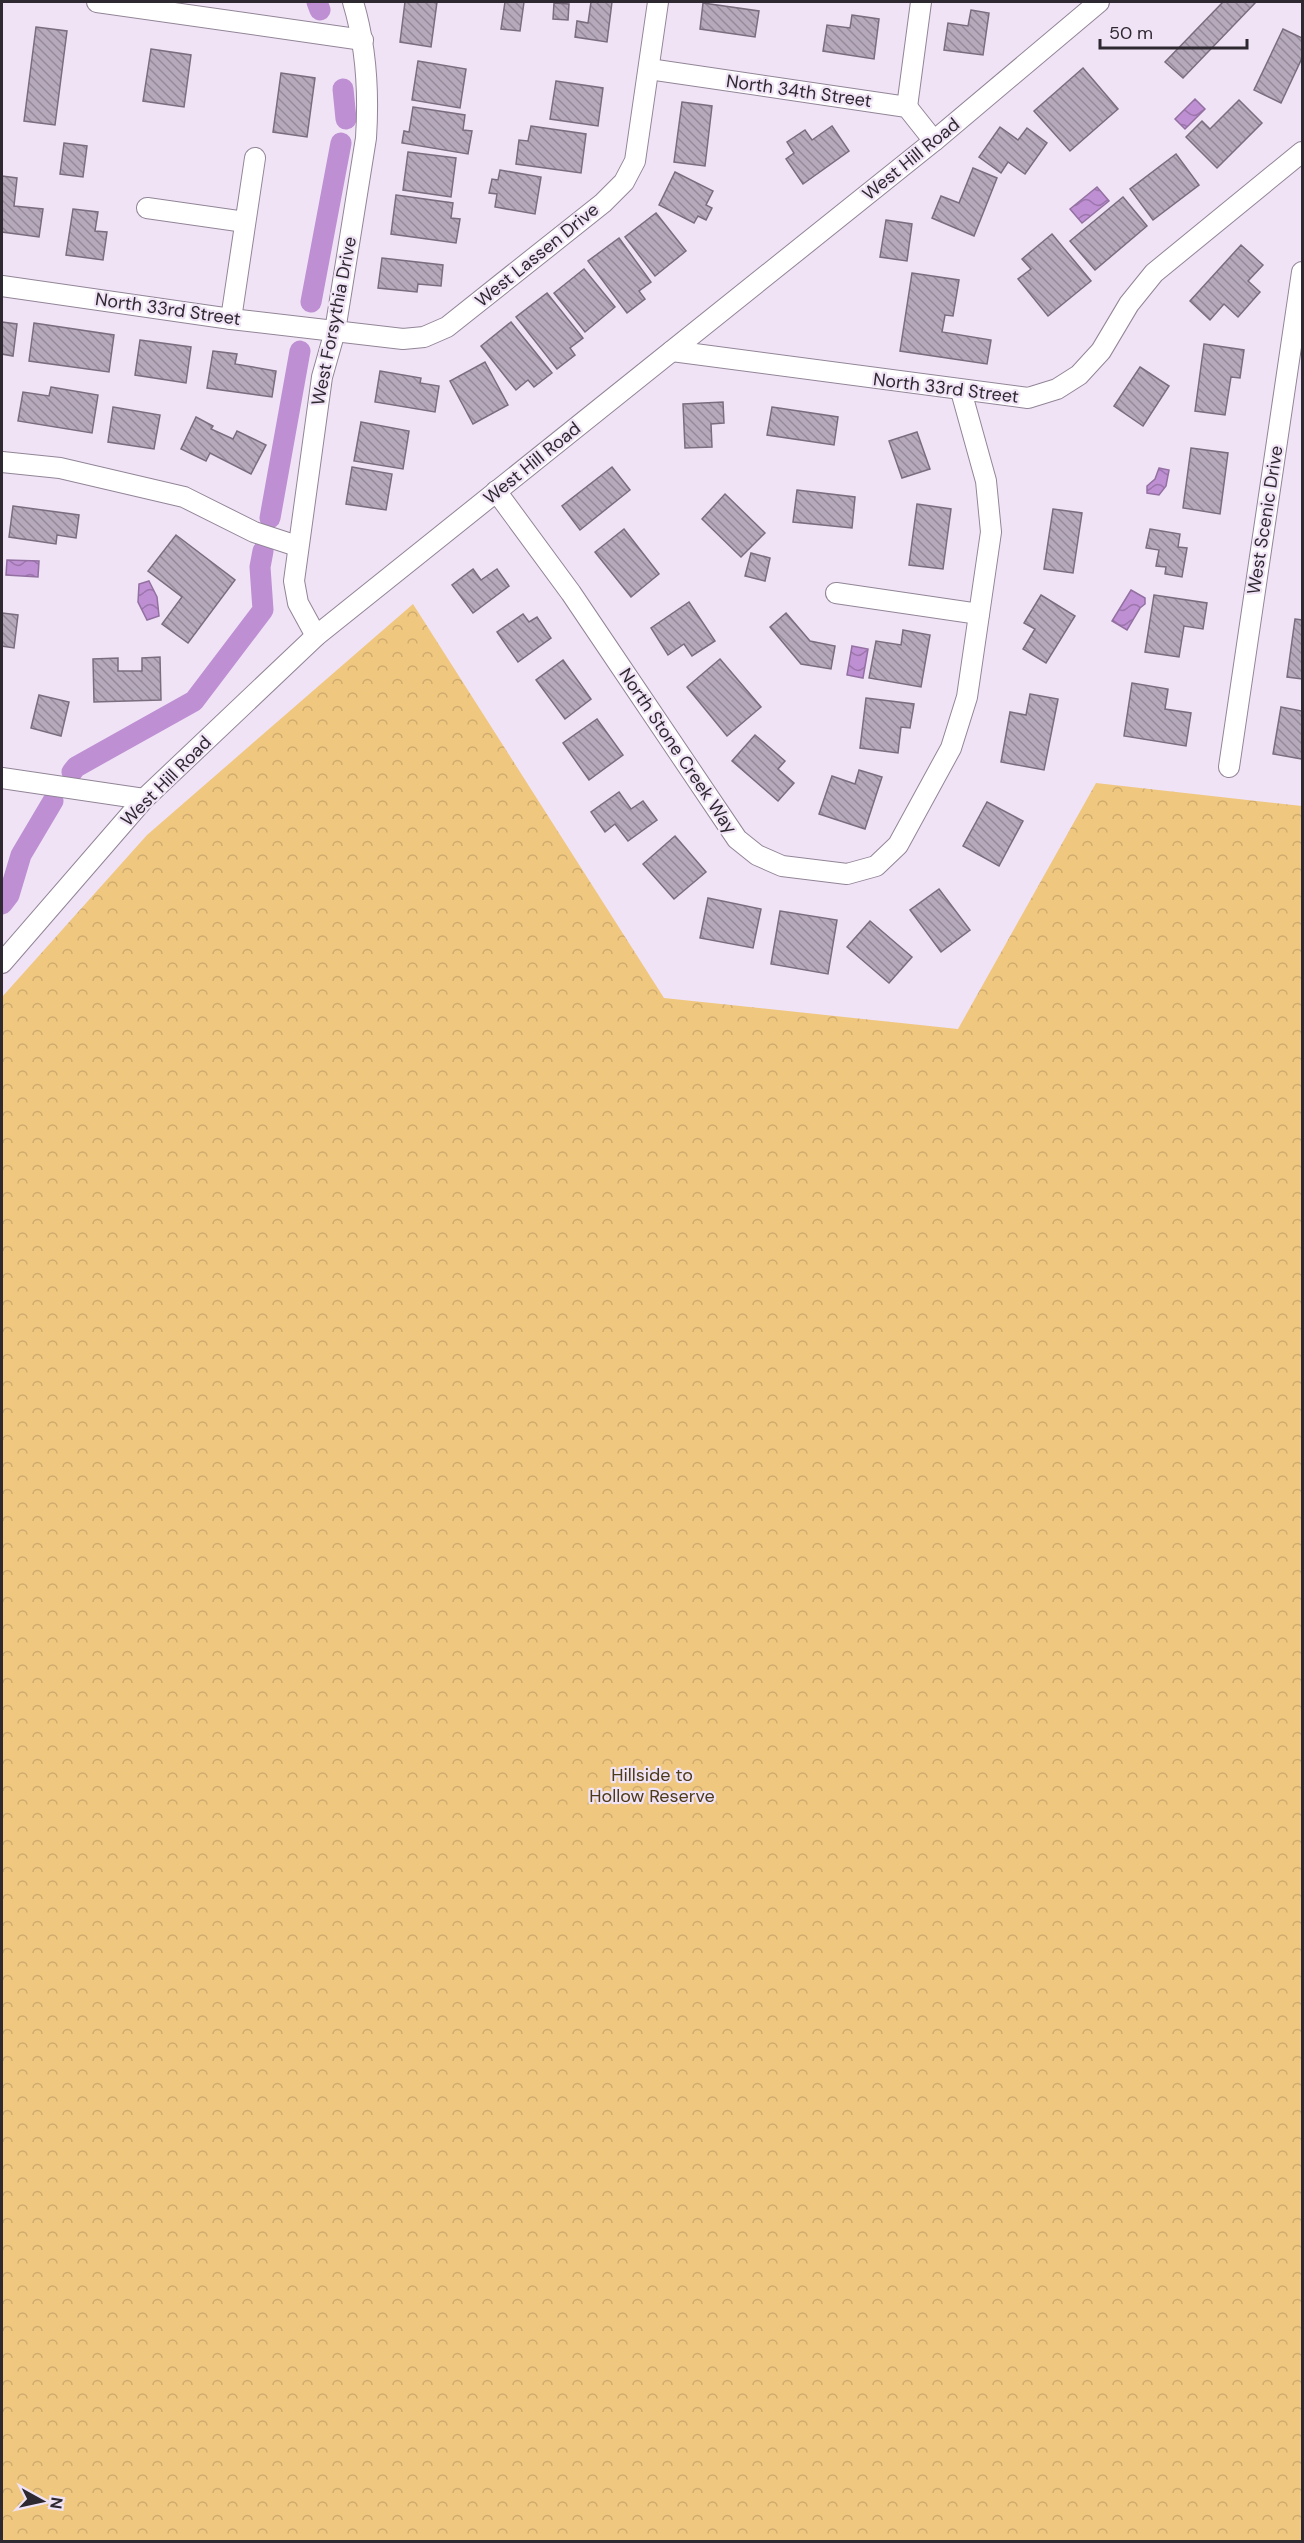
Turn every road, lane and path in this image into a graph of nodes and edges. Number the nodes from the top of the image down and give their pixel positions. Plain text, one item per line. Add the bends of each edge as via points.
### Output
1 (97, 2) edge
2 (353, 2) edge
3 (658, 2) edge
4 (921, 2) edge
5 (1099, 2) edge
6 (174, 7) edge
7 (363, 40) junction
8 (649, 69) junction
9 (907, 107) junction
10 (934, 141) junction
11 (1302, 152) edge
12 (255, 158) dead end
13 (147, 208) dead end
14 (245, 222) junction
15 (1302, 272) edge
16 (2, 286) edge
17 (231, 319) junction
18 (334, 331) junction
19 (672, 351) junction
20 (961, 391) junction
21 (2, 462) edge
22 (496, 491) junction
23 (297, 546) junction
24 (836, 593) dead end
25 (979, 614) junction
26 (316, 636) junction
27 (1228, 767) dead end
28 (2, 778) edge
29 (144, 799) junction
30 (2, 963) edge

1 - 6 street
2 - 7 street, West Forsythia Drive
3 - 8 street, West Lassen Drive
4 - 9 street
5 - 10 street, West Hill Road
6 - 7 street
7 - 18 street, West Forsythia Drive via 366,138
8 - 9 street, North 34th Street
8 - 18 street, West Lassen Drive via 635,161 624,182 603,203 447,327 423,337 403,339
9 - 10 street
10 - 19 street, West Hill Road
11 - 20 street, North 33rd Street via 1154,273 1129,304 1101,351 1079,375 1058,389 1028,398
12 - 14 street
13 - 14 street
14 - 17 street
15 - 27 street, West Scenic Drive
16 - 17 street, North 33rd Street
17 - 18 street, North 33rd Street
18 - 23 street, West Forsythia Drive via 322,377
19 - 20 street, North 33rd Street
19 - 22 street, West Hill Road
20 - 25 street, North Stone Creek Way via 986,481 991,532
21 - 23 street via 60,468 184,496 254,532
22 - 25 street, North Stone Creek Way via 571,592 737,838 758,855 782,866 847,874 876,866 898,845 951,748 967,697
22 - 26 street, West Hill Road
23 - 26 street, West Forsythia Drive via 294,581 298,603
24 - 25 street
26 - 29 street, West Hill Road
28 - 29 street
29 - 30 street, West Hill Road

